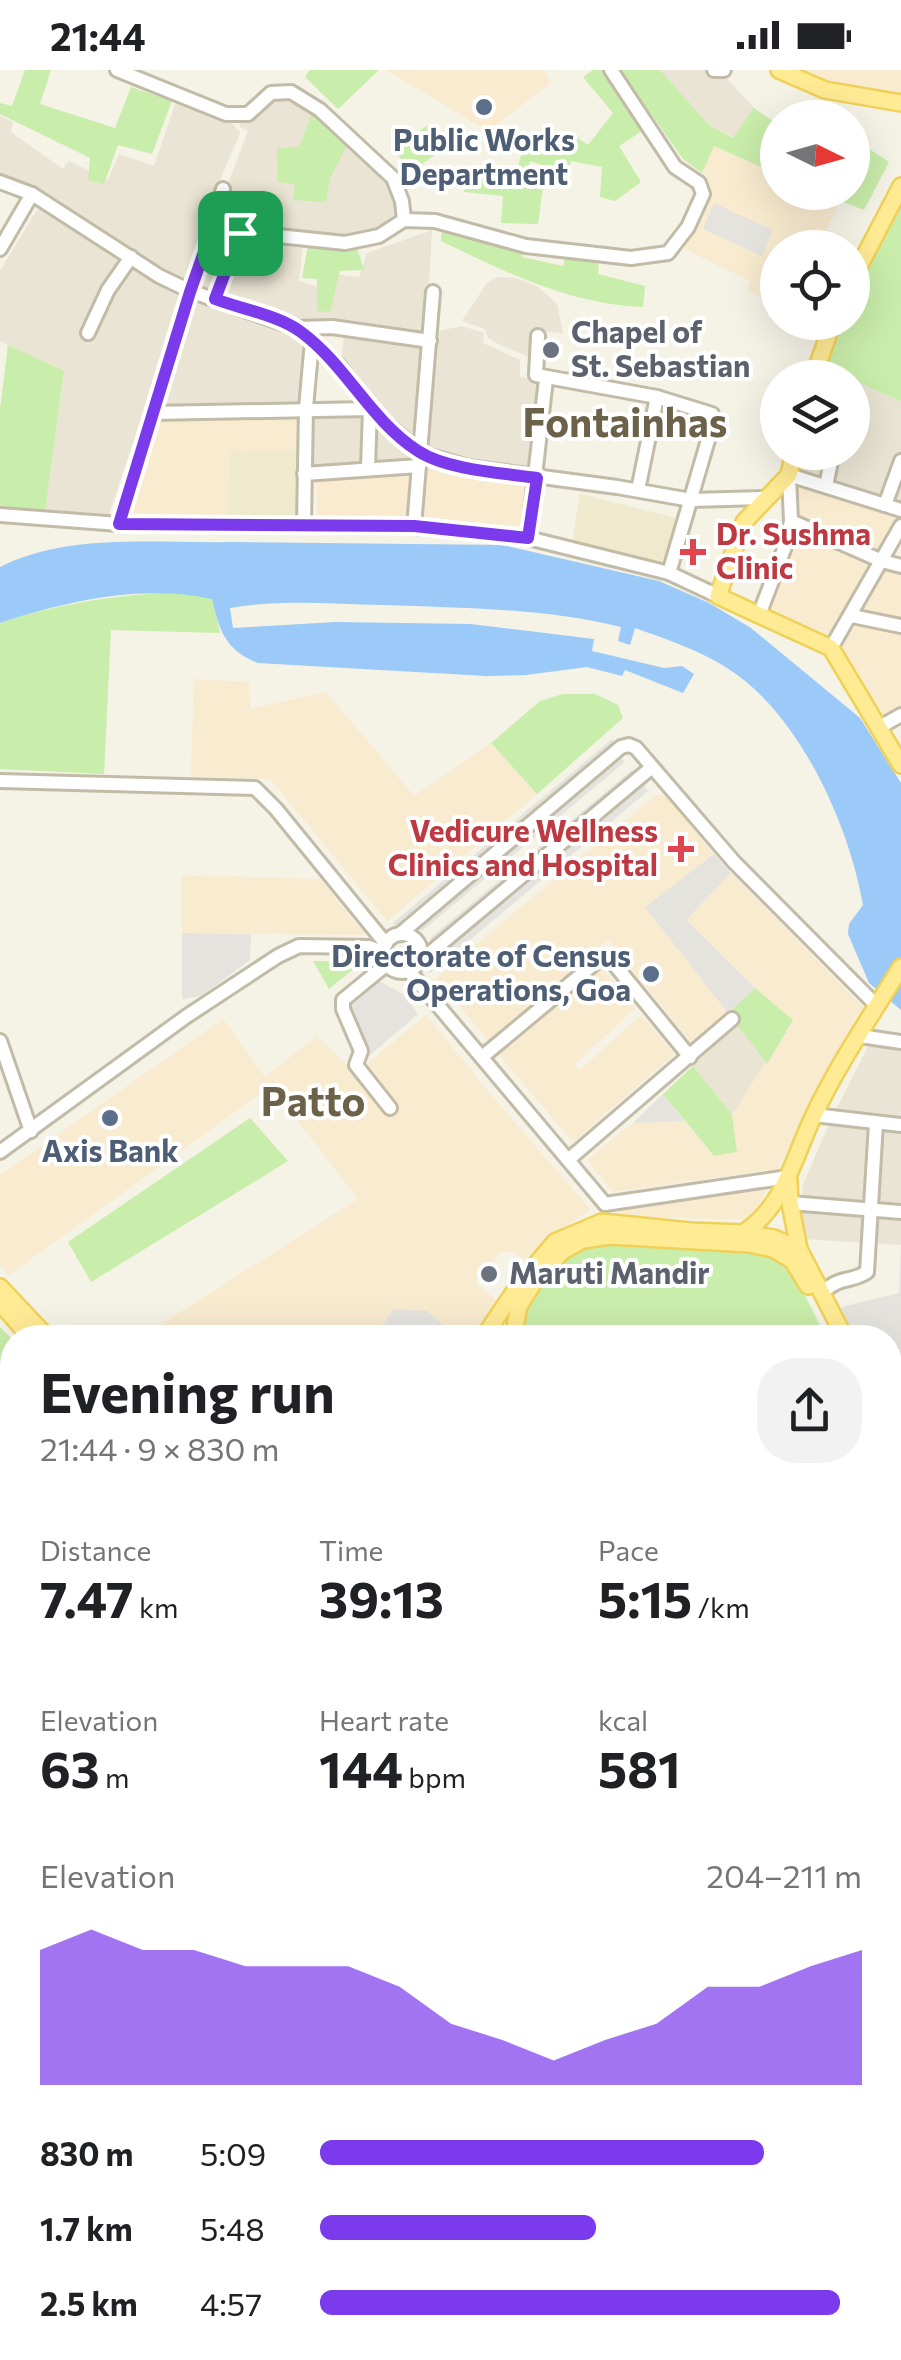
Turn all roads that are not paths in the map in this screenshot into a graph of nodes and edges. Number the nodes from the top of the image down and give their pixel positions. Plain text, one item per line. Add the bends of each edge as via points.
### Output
1 (117, 70) edge
2 (611, 70) edge
3 (714, 70) edge
4 (724, 70) edge
5 (778, 70) edge
6 (901, 102) edge
7 (0, 182) edge
8 (901, 186) edge
9 (223, 189) dead end
10 (32, 194) junction
11 (404, 220) junction
12 (212, 229) junction
13 (240, 233) junction
14 (870, 245) edge
15 (0, 249) edge
16 (131, 257) junction
17 (190, 292) junction
18 (433, 292) dead end
19 (215, 299) junction
20 (296, 328) junction
21 (88, 333) dead end
22 (538, 336) dead end
23 (312, 340) junction
24 (430, 341) junction
25 (541, 377) junction
26 (657, 396) junction
27 (306, 408) junction
28 (370, 409) junction
29 (152, 413) junction
30 (420, 460) junction
31 (901, 461) edge
32 (368, 468) junction
33 (790, 470) edge
34 (830, 470) edge
35 (304, 474) junction
36 (789, 475) junction
37 (537, 478) junction
38 (826, 486) junction
39 (638, 490) junction
40 (766, 498) junction
41 (691, 500) junction
42 (884, 504) junction
43 (901, 510) edge
44 (0, 514) edge
45 (791, 521) junction
46 (119, 524) junction
47 (304, 525) junction
48 (414, 526) junction
49 (901, 526) edge
50 (528, 538) junction
51 (882, 561) junction
52 (901, 566) edge
53 (669, 574) junction
54 (718, 596) junction
55 (759, 615) junction
56 (852, 616) junction
57 (901, 626) edge
58 (831, 648) junction
59 (901, 715) edge
60 (880, 727) junction
61 (901, 765) edge
62 (652, 767) junction
63 (0, 780) edge
64 (400, 934) junction
65 (385, 953) junction
66 (414, 966) junction
67 (901, 968) edge
68 (879, 1003) junction
69 (732, 1019) dead end
70 (860, 1036) junction
71 (0, 1041) edge
72 (901, 1042) edge
73 (482, 1057) junction
74 (690, 1057) junction
75 (390, 1108) dead end
76 (814, 1115) junction
77 (876, 1122) junction
78 (901, 1125) edge
79 (31, 1131) junction
80 (0, 1152) edge
81 (568, 1160) junction
82 (788, 1177) junction
83 (790, 1203) junction
84 (605, 1204) junction
85 (869, 1210) junction
86 (901, 1212) edge
87 (602, 1222) junction
88 (742, 1233) junction
89 (799, 1249) junction
90 (0, 1287) edge
91 (822, 1292) junction
92 (0, 1303) edge
93 (19, 1325) edge
94 (35, 1325) edge
95 (492, 1325) edge
96 (515, 1325) edge
97 (829, 1325) edge
98 (838, 1325) edge

1 - 11 street via 226,114 248,114 271,93 291,92 320,110 392,178
2 - 11 street via 676,167 703,194 668,253 631,258 526,246 446,222
3 - 4 street
5 - 6 main road via 825,90
7 - 10 street
8 - 14 main road
9 - 12 street
10 - 15 street
10 - 16 street
11 - 13 street via 379,236 345,243
12 - 13 street
12 - 17 street
13 - 19 street
16 - 17 street
16 - 21 street
17 - 19 street
17 - 29 street
18 - 24 street
19 - 20 street
20 - 23 street
20 - 24 street
22 - 25 street
23 - 27 street
23 - 28 street
24 - 30 street
25 - 26 street
25 - 37 street
26 - 39 street
26 - 41 street via 712,414
27 - 28 street
27 - 29 street
27 - 35 street
28 - 30 street
28 - 32 street
29 - 46 street
30 - 32 street
30 - 37 street
30 - 48 street
31 - 42 street
32 - 35 street
33 - 36 main road
34 - 38 street
35 - 47 street
36 - 38 street
36 - 40 main road
36 - 45 street
37 - 39 street
37 - 50 street
38 - 42 street
39 - 41 street
40 - 41 street
40 - 54 main road via 744,522
41 - 53 street
42 - 43 street
44 - 46 street
45 - 51 street
45 - 55 street
46 - 47 street
47 - 48 street
48 - 50 street
49 - 51 street
50 - 53 street
51 - 52 street
51 - 56 street
53 - 54 street
54 - 55 main road
55 - 58 main road
56 - 57 street
56 - 58 street
58 - 60 main road
59 - 60 street
60 - 61 main road
62 - 64 street via 636,748 621,747
62 - 66 street
62 - 68 street via 734,862
63 - 65 street via 255,788
64 - 65 street
64 - 66 street via 418,943
65 - 66 street via 397,972
65 - 75 street via 343,1008 361,1051 356,1065
65 - 79 street via 299,946 278,956
66 - 73 street
67 - 68 main road
68 - 70 main road
69 - 74 street
70 - 72 street
70 - 76 main road
71 - 79 street
73 - 74 street via 601,958 610,960
73 - 81 street
74 - 81 street
76 - 77 street
76 - 82 main road
77 - 78 street
77 - 85 street
79 - 80 street
81 - 84 street
82 - 83 main road
82 - 84 street
82 - 88 main road via 768,1214
83 - 85 street
83 - 89 main road
84 - 87 street
85 - 86 street
85 - 91 street via 866,1272
87 - 88 main road
87 - 95 main road via 554,1242
88 - 89 main road
89 - 91 main road
90 - 94 main road
91 - 98 main road
92 - 93 main road
96 - 97 main road via 536,1278 562,1252 610,1236 773,1249 792,1260

